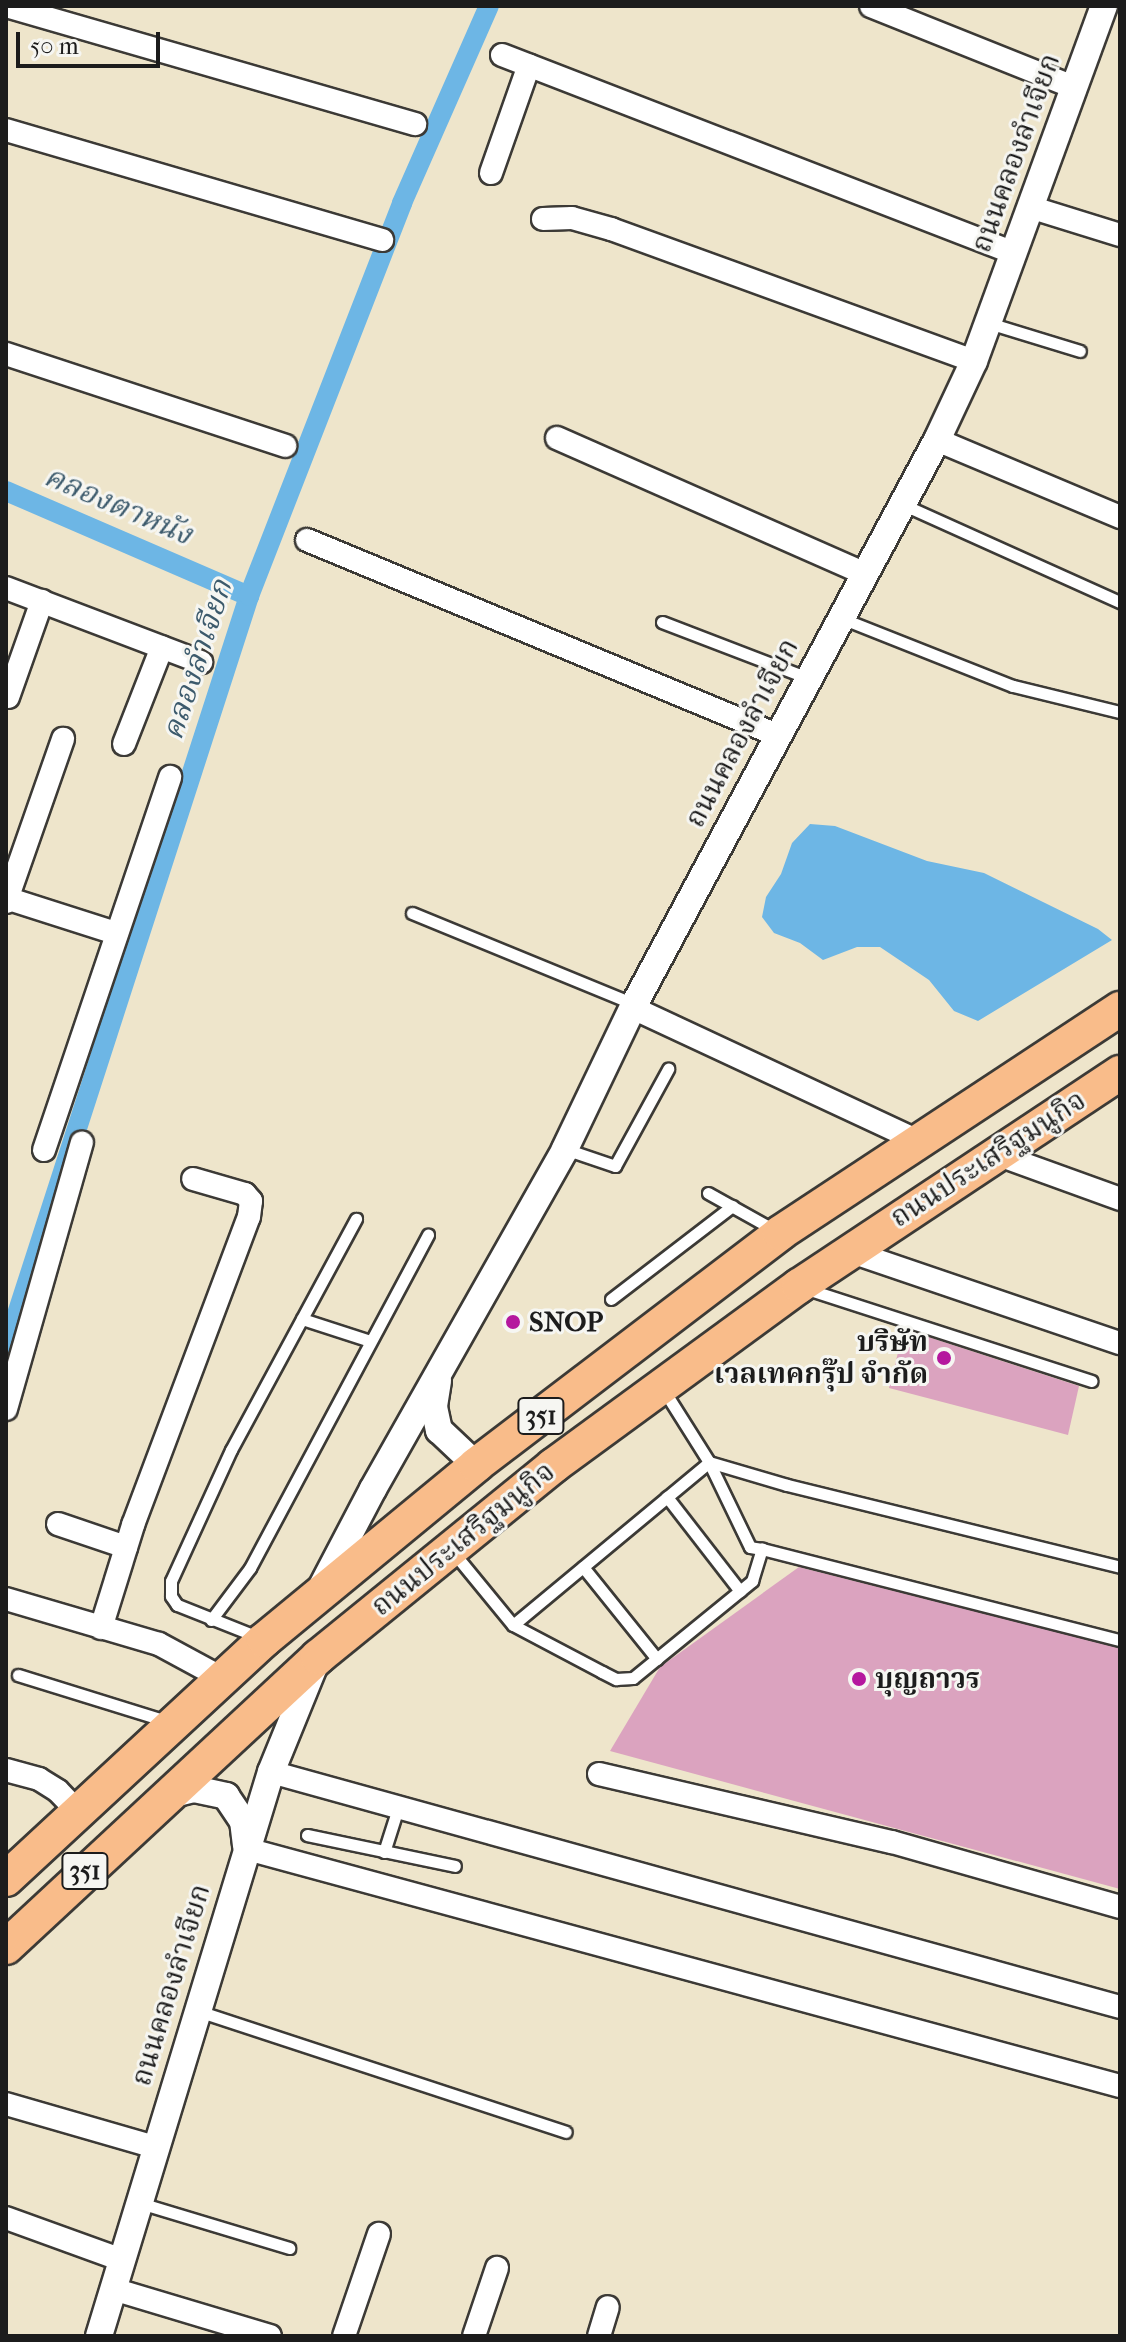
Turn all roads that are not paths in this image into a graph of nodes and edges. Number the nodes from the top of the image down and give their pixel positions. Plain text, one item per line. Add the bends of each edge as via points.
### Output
1 (6, 6) edge
2 (871, 6) edge
3 (1104, 6) edge
4 (502, 55) dead end
5 (529, 65) junction
6 (1074, 87) junction
7 (415, 124) dead end
8 (6, 130) edge
9 (491, 173) dead end
10 (1033, 208) junction
11 (543, 219) dead end
12 (1120, 235) edge
13 (382, 240) dead end
14 (1014, 253) junction
15 (988, 323) junction
16 (1080, 351) dead end
17 (6, 354) edge
18 (974, 361) junction
19 (557, 438) dead end
20 (937, 440) junction
21 (285, 446) dead end
22 (904, 505) junction
23 (1120, 517) edge
24 (307, 540) dead end
25 (865, 574) junction
26 (6, 588) edge
27 (42, 601) junction
28 (1120, 602) edge
29 (841, 617) junction
30 (662, 622) dead end
31 (162, 647) junction
32 (201, 662) dead end
33 (808, 678) junction
34 (8, 697) edge
35 (1120, 712) edge
36 (777, 735) junction
37 (63, 739) dead end
38 (124, 744) dead end
39 (170, 777) dead end
40 (6, 899) edge
41 (412, 913) dead end
42 (116, 933) junction
43 (634, 1006) junction
44 (1120, 1009) edge
45 (668, 1069) dead end
46 (1120, 1073) edge
47 (921, 1142) junction
48 (82, 1143) dead end
49 (565, 1149) junction
50 (44, 1150) dead end
51 (996, 1154) junction
52 (193, 1179) dead end
53 (708, 1193) dead end
54 (1120, 1199) edge
55 (732, 1206) junction
56 (356, 1219) dead end
57 (780, 1233) junction
58 (428, 1234) dead end
59 (849, 1251) junction
60 (799, 1286) junction
61 (611, 1299) dead end
62 (302, 1319) junction
63 (370, 1341) junction
64 (1120, 1343) edge
65 (440, 1370) junction
66 (1092, 1381) dead end
67 (661, 1385) junction
68 (6, 1409) edge
69 (709, 1462) junction
70 (476, 1465) junction
71 (667, 1497) junction
72 (58, 1524) dead end
73 (126, 1547) junction
74 (449, 1548) junction
75 (762, 1549) junction
76 (583, 1567) junction
77 (1120, 1567) edge
78 (740, 1591) junction
79 (319, 1592) junction
80 (6, 1599) edge
81 (211, 1620) junction
82 (513, 1625) junction
83 (101, 1628) junction
84 (264, 1640) junction
85 (1120, 1640) edge
86 (318, 1657) junction
87 (657, 1659) junction
88 (18, 1675) dead end
89 (222, 1678) junction
90 (173, 1723) junction
91 (6, 1770) edge
92 (271, 1772) junction
93 (599, 1774) dead end
94 (165, 1796) junction
95 (398, 1808) junction
96 (78, 1812) junction
97 (307, 1835) dead end
98 (247, 1849) junction
99 (384, 1852) junction
100 (455, 1866) dead end
101 (6, 1879) edge
102 (1120, 1907) edge
103 (6, 1947) edge
104 (1120, 2007) edge
105 (196, 2011) junction
106 (1120, 2086) edge
107 (6, 2104) edge
108 (566, 2132) dead end
109 (155, 2147) junction
110 (138, 2202) junction
111 (6, 2218) edge
112 (379, 2234) dead end
113 (289, 2248) dead end
114 (122, 2260) junction
115 (497, 2268) dead end
116 (113, 2289) junction
117 (608, 2307) dead end
118 (99, 2336) edge
119 (270, 2336) edge
120 (344, 2336) edge
121 (474, 2336) edge
122 (599, 2336) edge

1 - 7 street
2 - 6 street
3 - 6 street, ถนนคลองลำเจียก
4 - 5 street
5 - 9 street
5 - 14 street
6 - 10 street, ถนนคลองลำเจียก
8 - 13 street
10 - 12 street
10 - 14 street, ถนนคลองลำเจียก
11 - 18 street via 601,225
14 - 15 street, ถนนคลองลำเจียก
15 - 16 lane
15 - 18 street, ถนนคลองลำเจียก
17 - 21 street
18 - 20 street, ถนนคลองลำเจียก
19 - 25 street
20 - 22 street, ถนนคลองลำเจียก
20 - 23 street
22 - 25 street, ถนนคลองลำเจียก
22 - 28 lane
24 - 36 street
25 - 29 street, ถนนคลองลำเจียก
26 - 27 street
27 - 31 street
27 - 34 street
29 - 33 street, ถนนคลองลำเจียก
29 - 35 lane via 1013,686
30 - 33 lane
31 - 32 street
31 - 38 street
33 - 36 street, ถนนคลองลำเจียก
36 - 43 street, ถนนคลองลำเจียก
37 - 40 street
39 - 42 street
40 - 42 street
41 - 43 lane
42 - 50 street
43 - 47 street
43 - 49 street, ถนนคลองลำเจียก
44 - 47 main road, ถนนประเสริฐมนูกิจ / 351
45 - 49 lane via 615,1166
46 - 51 main road, ถนนประเสริฐมนูกิจ / 351
47 - 57 main road, ถนนประเสริฐมนูกิจ / 351
48 - 68 street
49 - 65 street, ถนนคลองลำเจียก
51 - 54 street
51 - 59 main road, ถนนประเสริฐมนูกิจ / 351
52 - 73 street via 245,1194 251,1201 249,1217
53 - 55 lane
55 - 57 lane
55 - 61 lane
56 - 62 lane
57 - 70 main road, ถนนประเสริฐมนูกิจ / 351
58 - 63 lane
59 - 60 main road, ถนนประเสริฐมนูกิจ / 351
59 - 64 street
60 - 66 lane
60 - 67 main road, ถนนประเสริฐมนูกิจ / 351
62 - 63 lane
62 - 81 lane via 174,1570 171,1596 177,1605
63 - 81 lane via 250,1568
65 - 70 street, ถนนคลองลำเจียก via 434,1407 439,1430
65 - 79 street
67 - 69 lane
67 - 74 main road, ถนนประเสริฐมนูกิจ / 351
69 - 71 lane
69 - 75 lane via 750,1547
69 - 77 lane
70 - 79 main road, ถนนประเสริฐมนูกิจ / 351
71 - 76 lane
71 - 78 lane
72 - 73 street
73 - 83 street
74 - 82 lane
74 - 86 main road, ถนนประเสริฐมนูกิจ / 351
75 - 78 lane via 752,1581
75 - 85 lane
76 - 82 lane
76 - 87 lane
78 - 87 lane
79 - 84 main road, ถนนประเสริฐมนูกิจ / 351
80 - 83 street
81 - 84 lane
82 - 87 lane via 616,1679 633,1678
83 - 89 street via 159,1644
84 - 89 main road, ถนนประเสริฐมนูกิจ / 351
86 - 92 street, ถนนคลองลำเจียก
86 - 94 main road, ถนนประเสริฐมนูกิจ / 351
88 - 90 lane
89 - 90 main road, ถนนประเสริฐมนูกิจ / 351
90 - 96 main road, ถนนประเสริฐมนูกิจ / 351
91 - 96 street via 39,1779
92 - 95 street
92 - 98 street, ถนนคลองลำเจียก
93 - 102 street via 892,1842
94 - 98 street via 194,1789 226,1796 243,1821
94 - 103 main road, ถนนประเสริฐมนูกิจ / 351
95 - 99 lane
95 - 104 street
96 - 101 main road, ถนนประเสริฐมนูกิจ / 351
97 - 99 lane
98 - 105 street, ถนนคลองลำเจียก
98 - 106 street
99 - 100 lane
105 - 108 lane
105 - 109 street, ถนนคลองลำเจียก
107 - 109 street
109 - 110 street, ถนนคลองลำเจียก
110 - 113 lane
110 - 114 street, ถนนคลองลำเจียก
111 - 114 street
112 - 120 street
114 - 116 street, ถนนคลองลำเจียก
115 - 121 street
116 - 118 street, ถนนคลองลำเจียก
116 - 119 street
117 - 122 street

